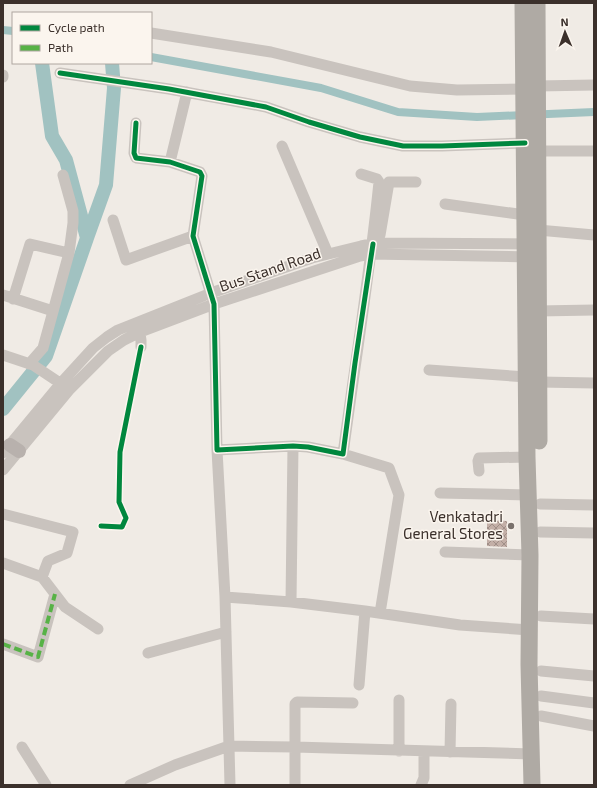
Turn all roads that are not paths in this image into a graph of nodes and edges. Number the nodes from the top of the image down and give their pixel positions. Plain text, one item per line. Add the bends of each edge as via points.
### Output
1 (523, 3) edge
2 (537, 3) edge
3 (152, 32) edge
4 (60, 72) dead end
5 (594, 85) edge
6 (187, 92) junction
7 (531, 92) junction
8 (136, 123) dead end
9 (531, 139) junction
10 (282, 146) dead end
11 (594, 151) edge
12 (170, 162) junction
13 (361, 174) dead end
14 (63, 175) dead end
15 (416, 182) dead end
16 (444, 204) dead end
17 (525, 215) junction
18 (113, 220) dead end
19 (594, 235) edge
20 (193, 236) junction
21 (533, 246) junction
22 (374, 247) junction
23 (69, 252) junction
24 (328, 254) junction
25 (211, 293) junction
26 (8, 297) edge
27 (214, 304) junction
28 (594, 310) edge
29 (53, 311) junction
30 (538, 312) junction
31 (139, 327) junction
32 (141, 347) dead end
33 (3, 355) edge
34 (35, 366) junction
35 (429, 370) dead end
36 (533, 379) junction
37 (594, 383) edge
38 (65, 386) junction
39 (293, 446) junction
40 (11, 450) edge
41 (217, 450) junction
42 (343, 454) junction
43 (527, 457) junction
44 (3, 470) edge
45 (478, 471) dead end
46 (440, 494) dead end
47 (534, 500) junction
48 (594, 505) edge
49 (3, 514) edge
50 (540, 532) junction
51 (594, 533) edge
52 (445, 552) dead end
53 (530, 554) junction
54 (3, 563) edge
55 (42, 576) junction
56 (55, 594) junction
57 (225, 596) junction
58 (291, 602) junction
59 (366, 611) junction
60 (380, 613) junction
61 (541, 616) junction
62 (594, 619) edge
63 (98, 629) dead end
64 (530, 630) junction
65 (226, 632) junction
66 (3, 644) edge
67 (148, 653) dead end
68 (541, 671) junction
69 (594, 676) edge
70 (359, 685) dead end
71 (541, 696) junction
72 (399, 700) dead end
73 (353, 703) dead end
74 (594, 703) edge
75 (451, 704) dead end
76 (541, 716) junction
77 (594, 726) edge
78 (230, 746) junction
79 (22, 747) dead end
80 (295, 747) junction
81 (399, 751) junction
82 (424, 752) junction
83 (450, 752) junction
84 (532, 754) junction
85 (46, 785) edge
86 (130, 785) edge
87 (230, 785) edge
88 (295, 785) edge
89 (421, 785) edge
90 (532, 785) edge
91 (542, 785) edge

1 - 7 highway
2 - 7 highway
3 - 7 street via 271,52 410,86
4 - 6 street
5 - 7 street
6 - 9 street via 266,107 360,137 403,146 442,146
6 - 12 street
7 - 9 highway
8 - 12 street via 136,158
9 - 11 street
9 - 17 highway
9 - 21 highway
10 - 24 street
12 - 20 street via 200,172 202,176
13 - 22 street via 379,182
14 - 23 street via 73,211
15 - 22 street via 389,182
16 - 17 street
17 - 21 highway
18 - 20 street via 126,260
19 - 21 street, Bus Stand Road
20 - 25 street
21 - 22 street, Bus Stand Road
21 - 30 highway
21 - 36 highway
22 - 24 street, Bus Stand Road
22 - 27 street, Bus Stand Road via 352,258
22 - 42 street
23 - 26 street via 30,244
23 - 29 street
24 - 25 street, Bus Stand Road
25 - 27 street
25 - 31 street, Bus Stand Road
26 - 29 street
27 - 31 street, Bus Stand Road
27 - 41 street
28 - 30 street
29 - 34 street via 44,348
30 - 36 highway
31 - 32 street
31 - 38 street, Bus Stand Road via 118,330 98,343
33 - 34 street
34 - 38 street
35 - 36 street
36 - 37 street
36 - 43 highway
36 - 47 highway
38 - 40 street, Bus Stand Road
39 - 41 street
39 - 42 street via 308,446
39 - 58 street
40 - 44 street, Bus Stand Road
41 - 57 street
42 - 60 street via 388,468 399,495
43 - 45 street via 479,458
43 - 47 highway
46 - 47 street
47 - 48 street
47 - 50 highway
47 - 53 highway
49 - 55 street via 73,532 68,552 48,561
50 - 51 street
50 - 61 highway
52 - 53 street
53 - 64 highway
54 - 55 street
55 - 56 street
56 - 63 street via 64,607
56 - 66 street via 38,657
57 - 58 street
57 - 65 street
58 - 59 street
59 - 60 street
59 - 70 street
60 - 64 street via 460,625
61 - 62 street
61 - 68 highway
64 - 84 highway
65 - 67 street
65 - 78 street
68 - 69 street
68 - 71 highway
71 - 74 street
71 - 76 highway
72 - 81 street
73 - 80 street via 296,702
75 - 83 street
76 - 77 street
76 - 91 highway
78 - 80 street
78 - 86 street via 175,765
78 - 87 street
79 - 85 street
80 - 81 street
80 - 88 street
81 - 82 street
82 - 83 street
82 - 89 street via 424,778
83 - 84 street
84 - 90 highway

